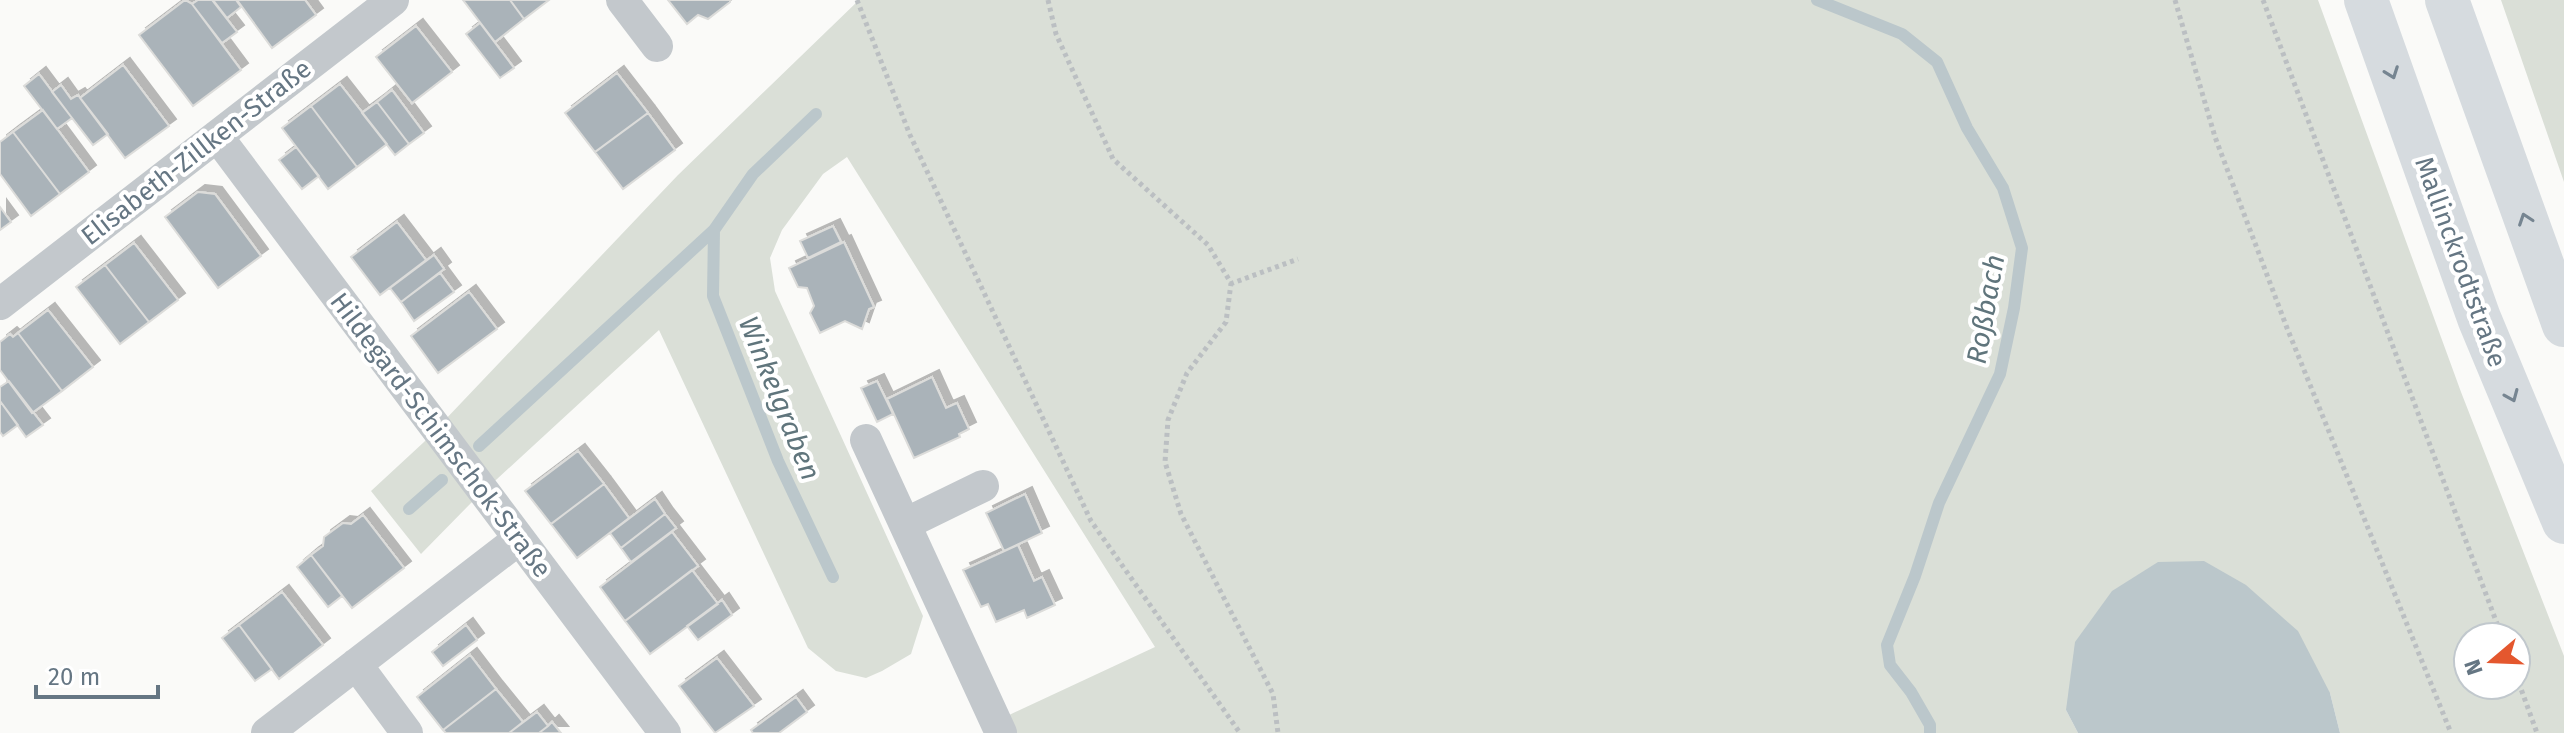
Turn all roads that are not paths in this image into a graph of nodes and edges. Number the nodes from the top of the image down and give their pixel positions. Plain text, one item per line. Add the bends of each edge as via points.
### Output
1 (393, 0) edge
2 (622, 0) edge
3 (2366, 0) edge
4 (2447, 0) edge
5 (657, 46) dead end
6 (217, 136) junction
7 (0, 304) edge
8 (2564, 325) edge
9 (866, 440) dead end
10 (983, 486) dead end
11 (2564, 522) edge
12 (905, 524) junction
13 (519, 539) junction
14 (356, 664) junction
15 (267, 733) edge
16 (407, 733) edge
17 (665, 733) edge
18 (1001, 733) edge

1 - 6 street, Elisabeth-Zillken-Straße
2 - 5 street
3 -> 11 highway, Mallinckrodtstraße via 2479,318
8 -> 4 highway
6 - 7 street, Elisabeth-Zillken-Straße
6 - 13 street, Hildegard-Schimschok-Straße
9 - 12 street
10 - 12 street
12 - 18 street
13 - 14 street
13 - 17 street, Hildegard-Schimschok-Straße
14 - 15 street
14 - 16 street

